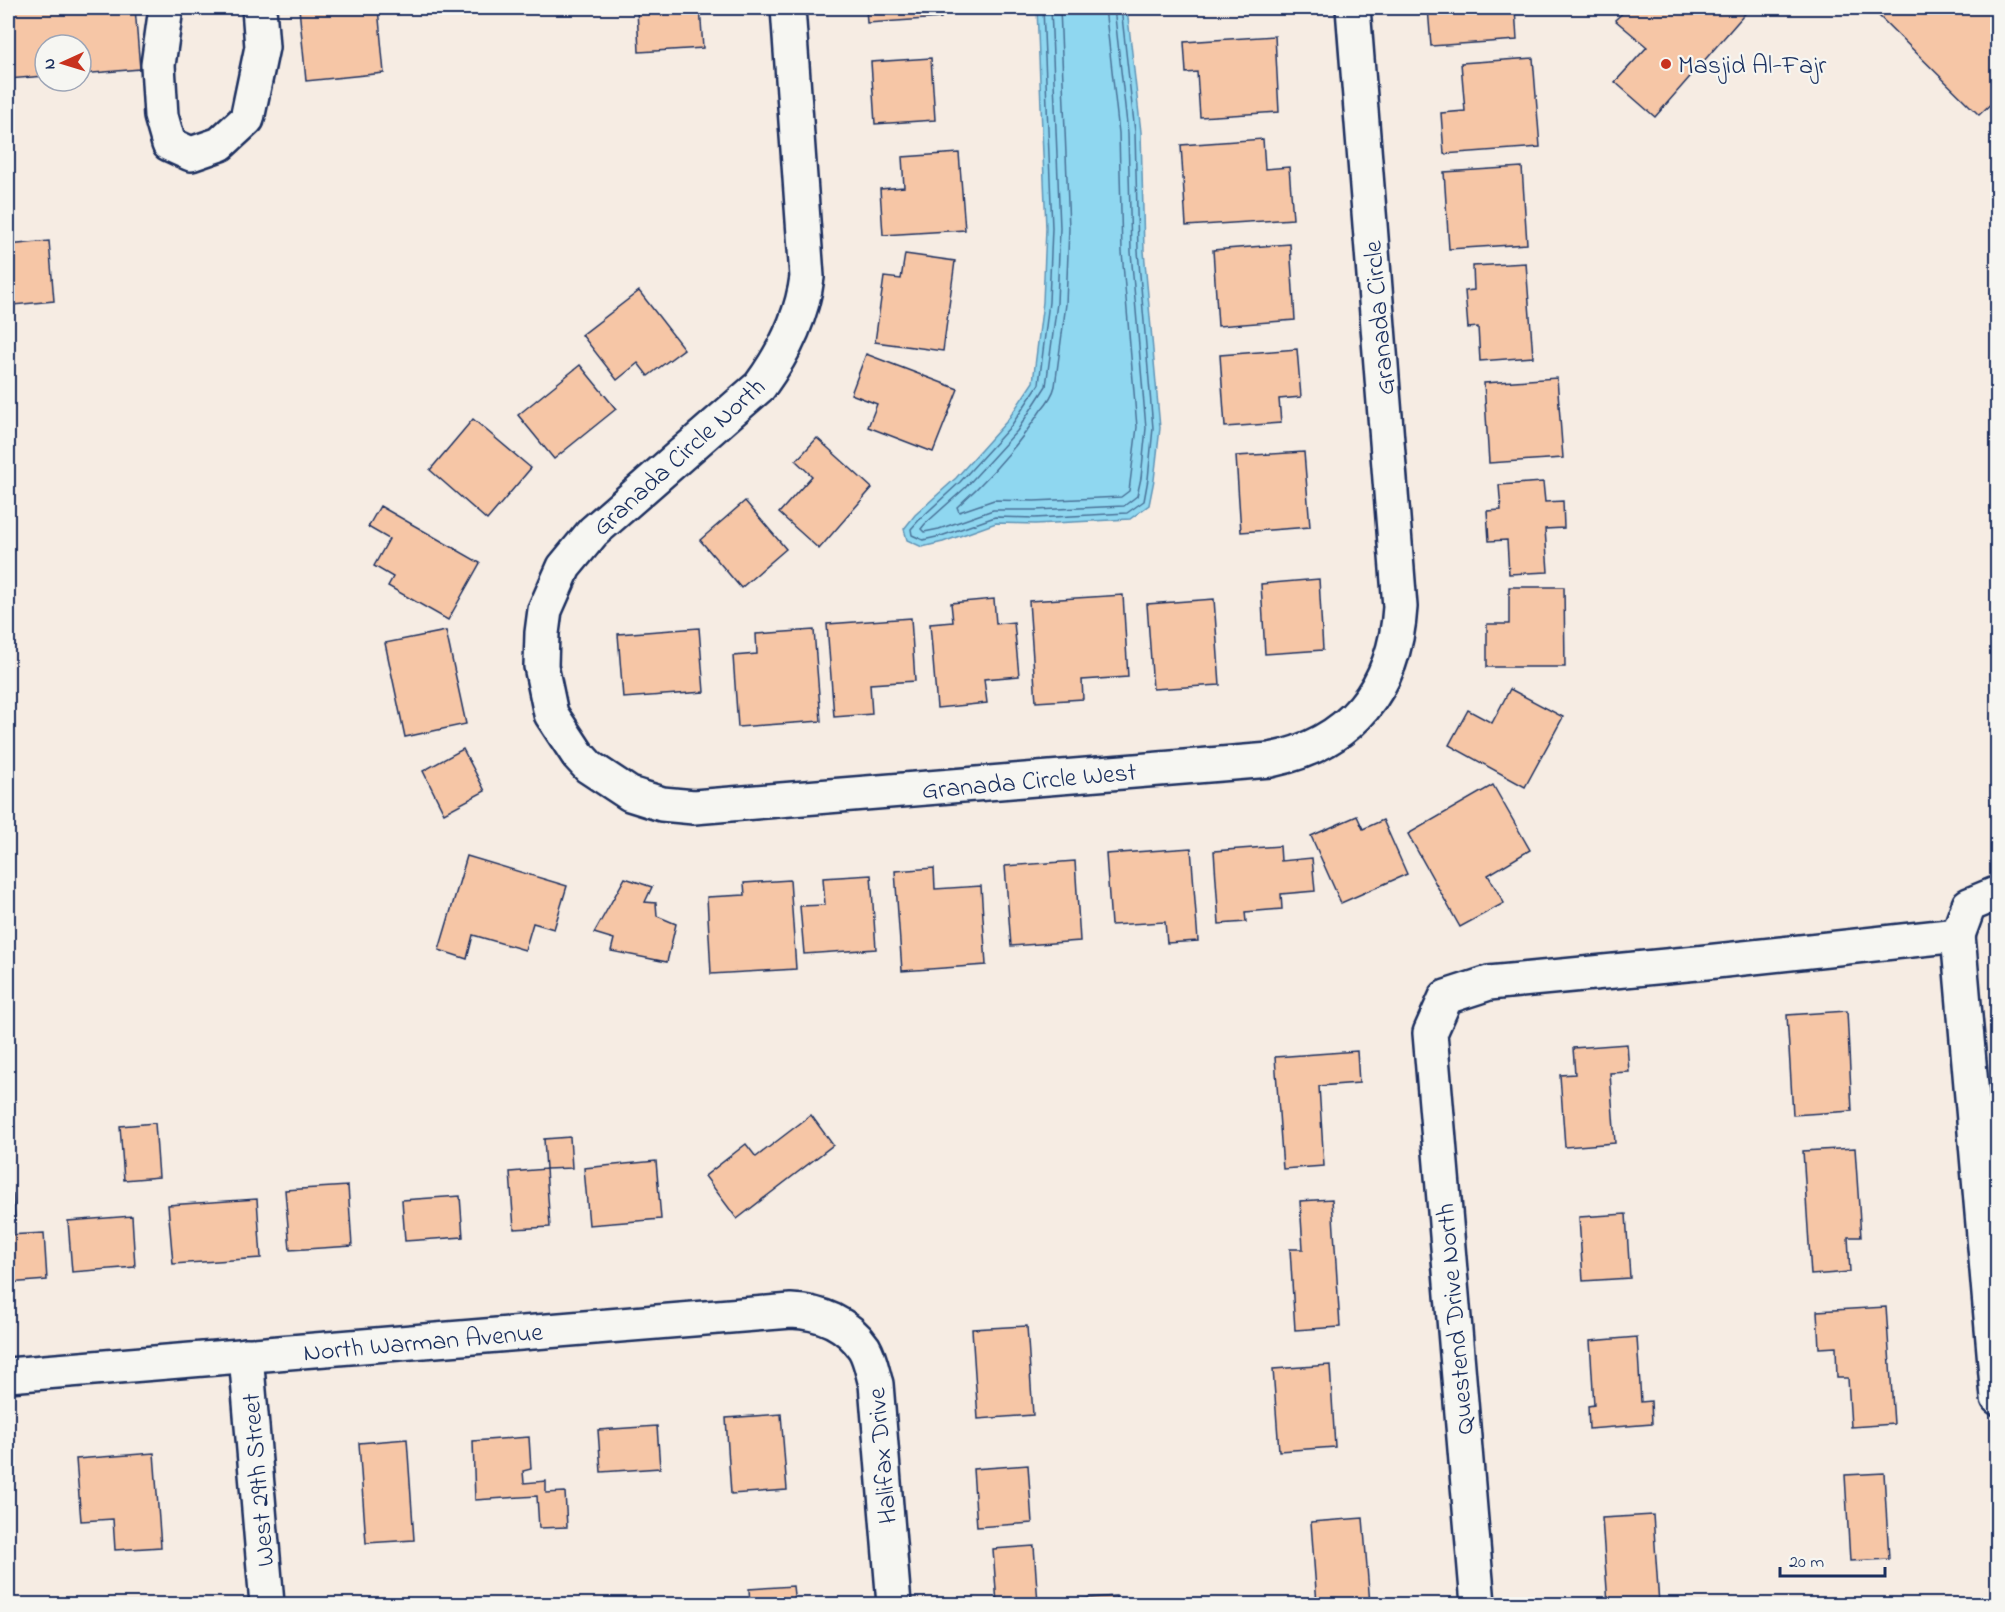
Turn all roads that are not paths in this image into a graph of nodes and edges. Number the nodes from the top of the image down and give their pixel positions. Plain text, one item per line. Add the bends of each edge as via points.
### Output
1 (166, 8) edge
2 (258, 8) edge
3 (788, 8) edge
4 (1353, 8) edge
5 (1399, 629) joint
6 (600, 774) joint
7 (1998, 893) edge
8 (1958, 935) junction
9 (836, 1322) joint
10 (246, 1355) junction
11 (8, 1374) edge
12 (1998, 1398) edge
13 (267, 1605) edge
14 (894, 1605) edge
15 (1478, 1605) edge

1 - 2 street via 158,65 161,116 169,144 191,154 220,144 247,119 262,47
3 - 6 street, Granada Circle North via 807,277 801,311 780,358 760,386 593,532 564,567 545,610 541,666 551,714 578,755
4 - 5 street, Granada Circle
5 - 6 street, Granada Circle West via 1393,656 1379,687 1359,713 1319,744 1270,760 694,807 646,800
7 - 8 street via 1969,904
8 - 12 street
8 - 15 street, Questend Drive North via 1489,983 1446,997 1430,1033
9 - 10 street, North Warman Avenue via 812,1313 791,1311
9 - 14 street, Halifax Drive via 864,1348 873,1369
10 - 11 street, North Warman Avenue
10 - 13 street, West 29th Street

